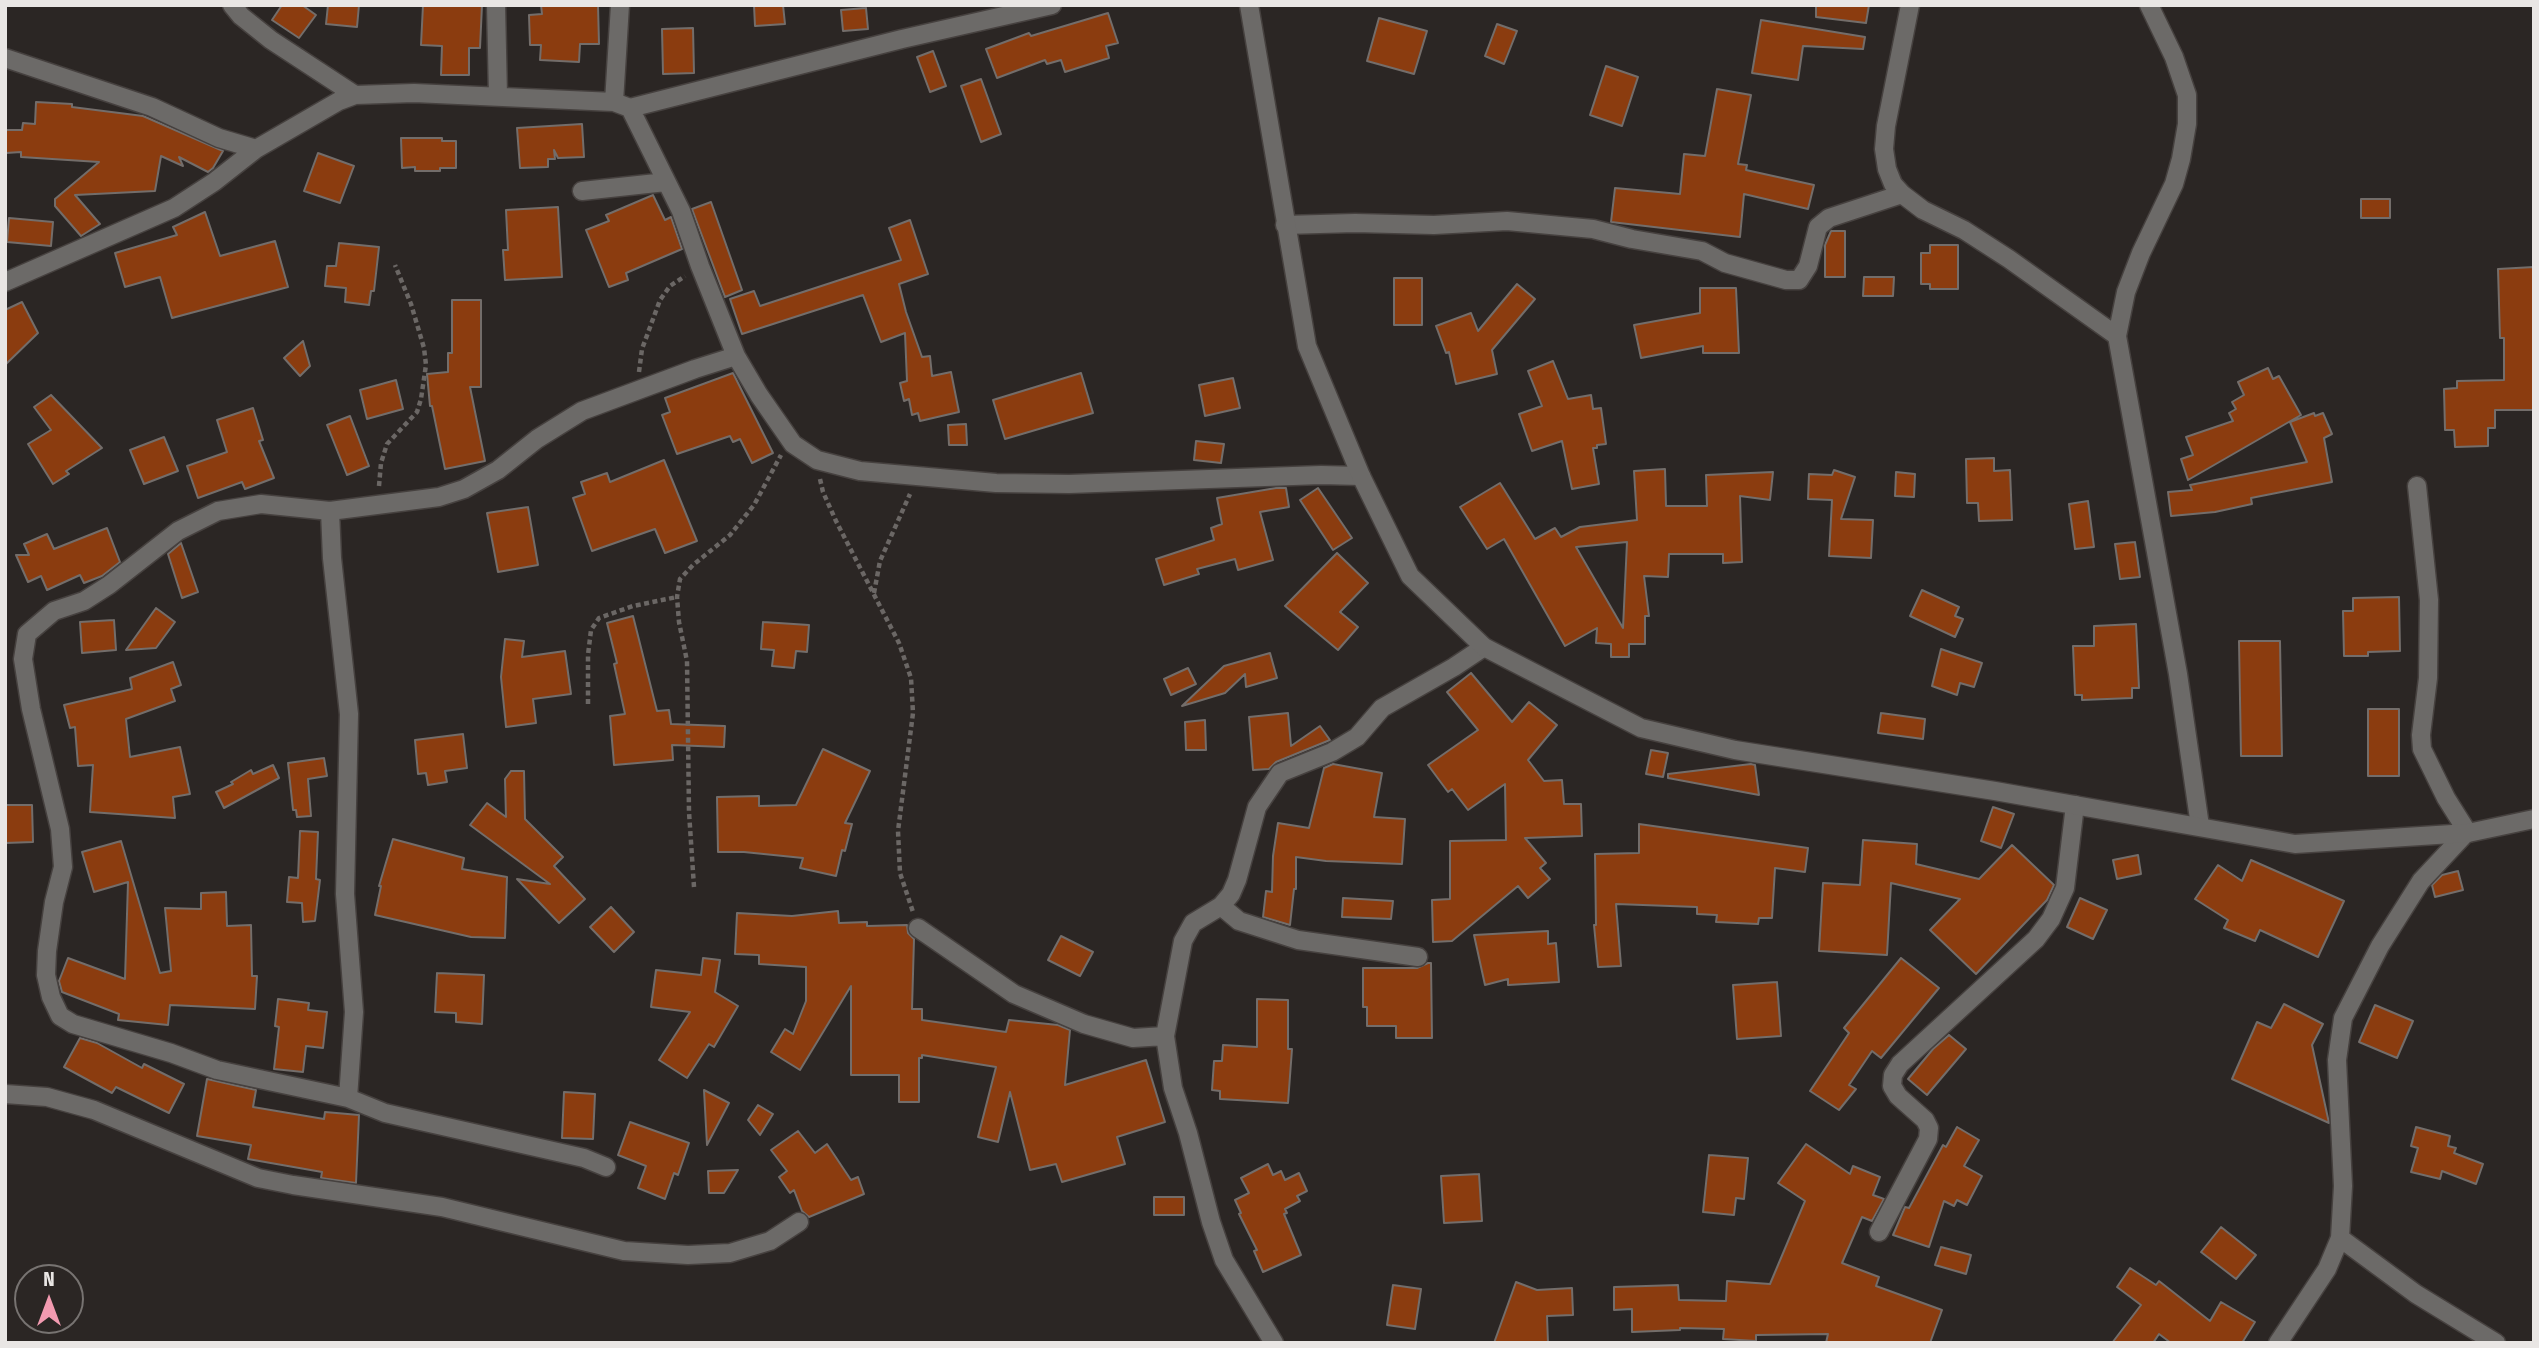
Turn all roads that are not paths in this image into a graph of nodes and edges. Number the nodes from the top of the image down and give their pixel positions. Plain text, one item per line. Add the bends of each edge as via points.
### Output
1 (232, 5) edge
2 (496, 5) edge
3 (620, 5) edge
4 (1052, 5) edge
5 (1249, 5) edge
6 (1909, 5) edge
7 (2149, 5) edge
8 (5, 58) edge
9 (355, 95) junction
10 (498, 96) junction
11 (622, 105) junction
12 (256, 149) junction
13 (666, 182) junction
14 (582, 191) dead end
15 (1902, 194) junction
16 (1285, 225) junction
17 (5, 282) edge
18 (2117, 337) junction
19 (736, 356) junction
20 (1361, 476) junction
21 (2417, 486) dead end
22 (330, 511) junction
23 (1484, 648) junction
24 (2075, 805) junction
25 (2534, 819) edge
26 (2200, 826) junction
27 (2466, 834) junction
28 (1222, 906) junction
29 (918, 928) road end
30 (1418, 957) dead end
31 (1165, 1036) junction
32 (5, 1094) edge
33 (348, 1098) junction
34 (606, 1167) dead end
35 (799, 1222) dead end
36 (1879, 1231) dead end
37 (2340, 1238) junction
38 (1268, 1339) edge
39 (2278, 1343) edge
40 (2496, 1343) edge

1 - 9 street via 271,40
2 - 10 street
3 - 11 street
4 - 11 street
5 - 16 street
6 - 15 street via 1884,149 1887,169
7 - 18 street via 2187,95 2187,124 2174,184 2126,292
8 - 12 street via 152,107 219,138
9 - 10 street
9 - 12 street
10 - 11 street
11 - 13 street
12 - 17 street via 174,208
13 - 14 street
13 - 19 street
15 - 16 street via 1829,218 1818,228 1808,266 1799,279 1786,280 1725,263 1702,251 1593,229 1507,221
15 - 18 street via 2010,258
16 - 20 street via 1307,346
18 - 26 street via 2178,674
19 - 20 street via 793,444 817,460 860,471 996,483 1069,484
19 - 22 street via 582,411 464,489 439,497
20 - 23 street via 1410,576
21 - 27 street via 2429,600 2422,749
22 - 33 street via 349,715 345,894 354,1012
22 - 33 street via 261,504 218,511 178,531 84,601 54,611 27,634 23,659 60,829 63,867 46,975 60,1016 216,1070
23 - 24 street via 1641,728 1735,750
23 - 28 street via 1382,708 1349,742 1280,773 1257,807 1237,880
24 - 26 street
24 - 36 street via 2065,888 2051,919 2036,939 1893,1075 1892,1086 1898,1096 1929,1128 1928,1139
25 - 27 street
26 - 27 street via 2295,844
27 - 37 street via 2421,881 2343,1018 2337,1060 2343,1186
28 - 30 street via 1239,921 1298,940
28 - 31 street via 1193,923 1183,941
29 - 31 street via 1014,994 1084,1024 1133,1038
31 - 38 street via 1174,1088 1211,1222 1224,1260
32 - 35 street via 47,1097 94,1110 258,1178 442,1207 624,1251 730,1252 770,1241
33 - 34 street via 385,1113 584,1158
37 - 39 street via 2327,1269
37 - 40 street via 2416,1294

